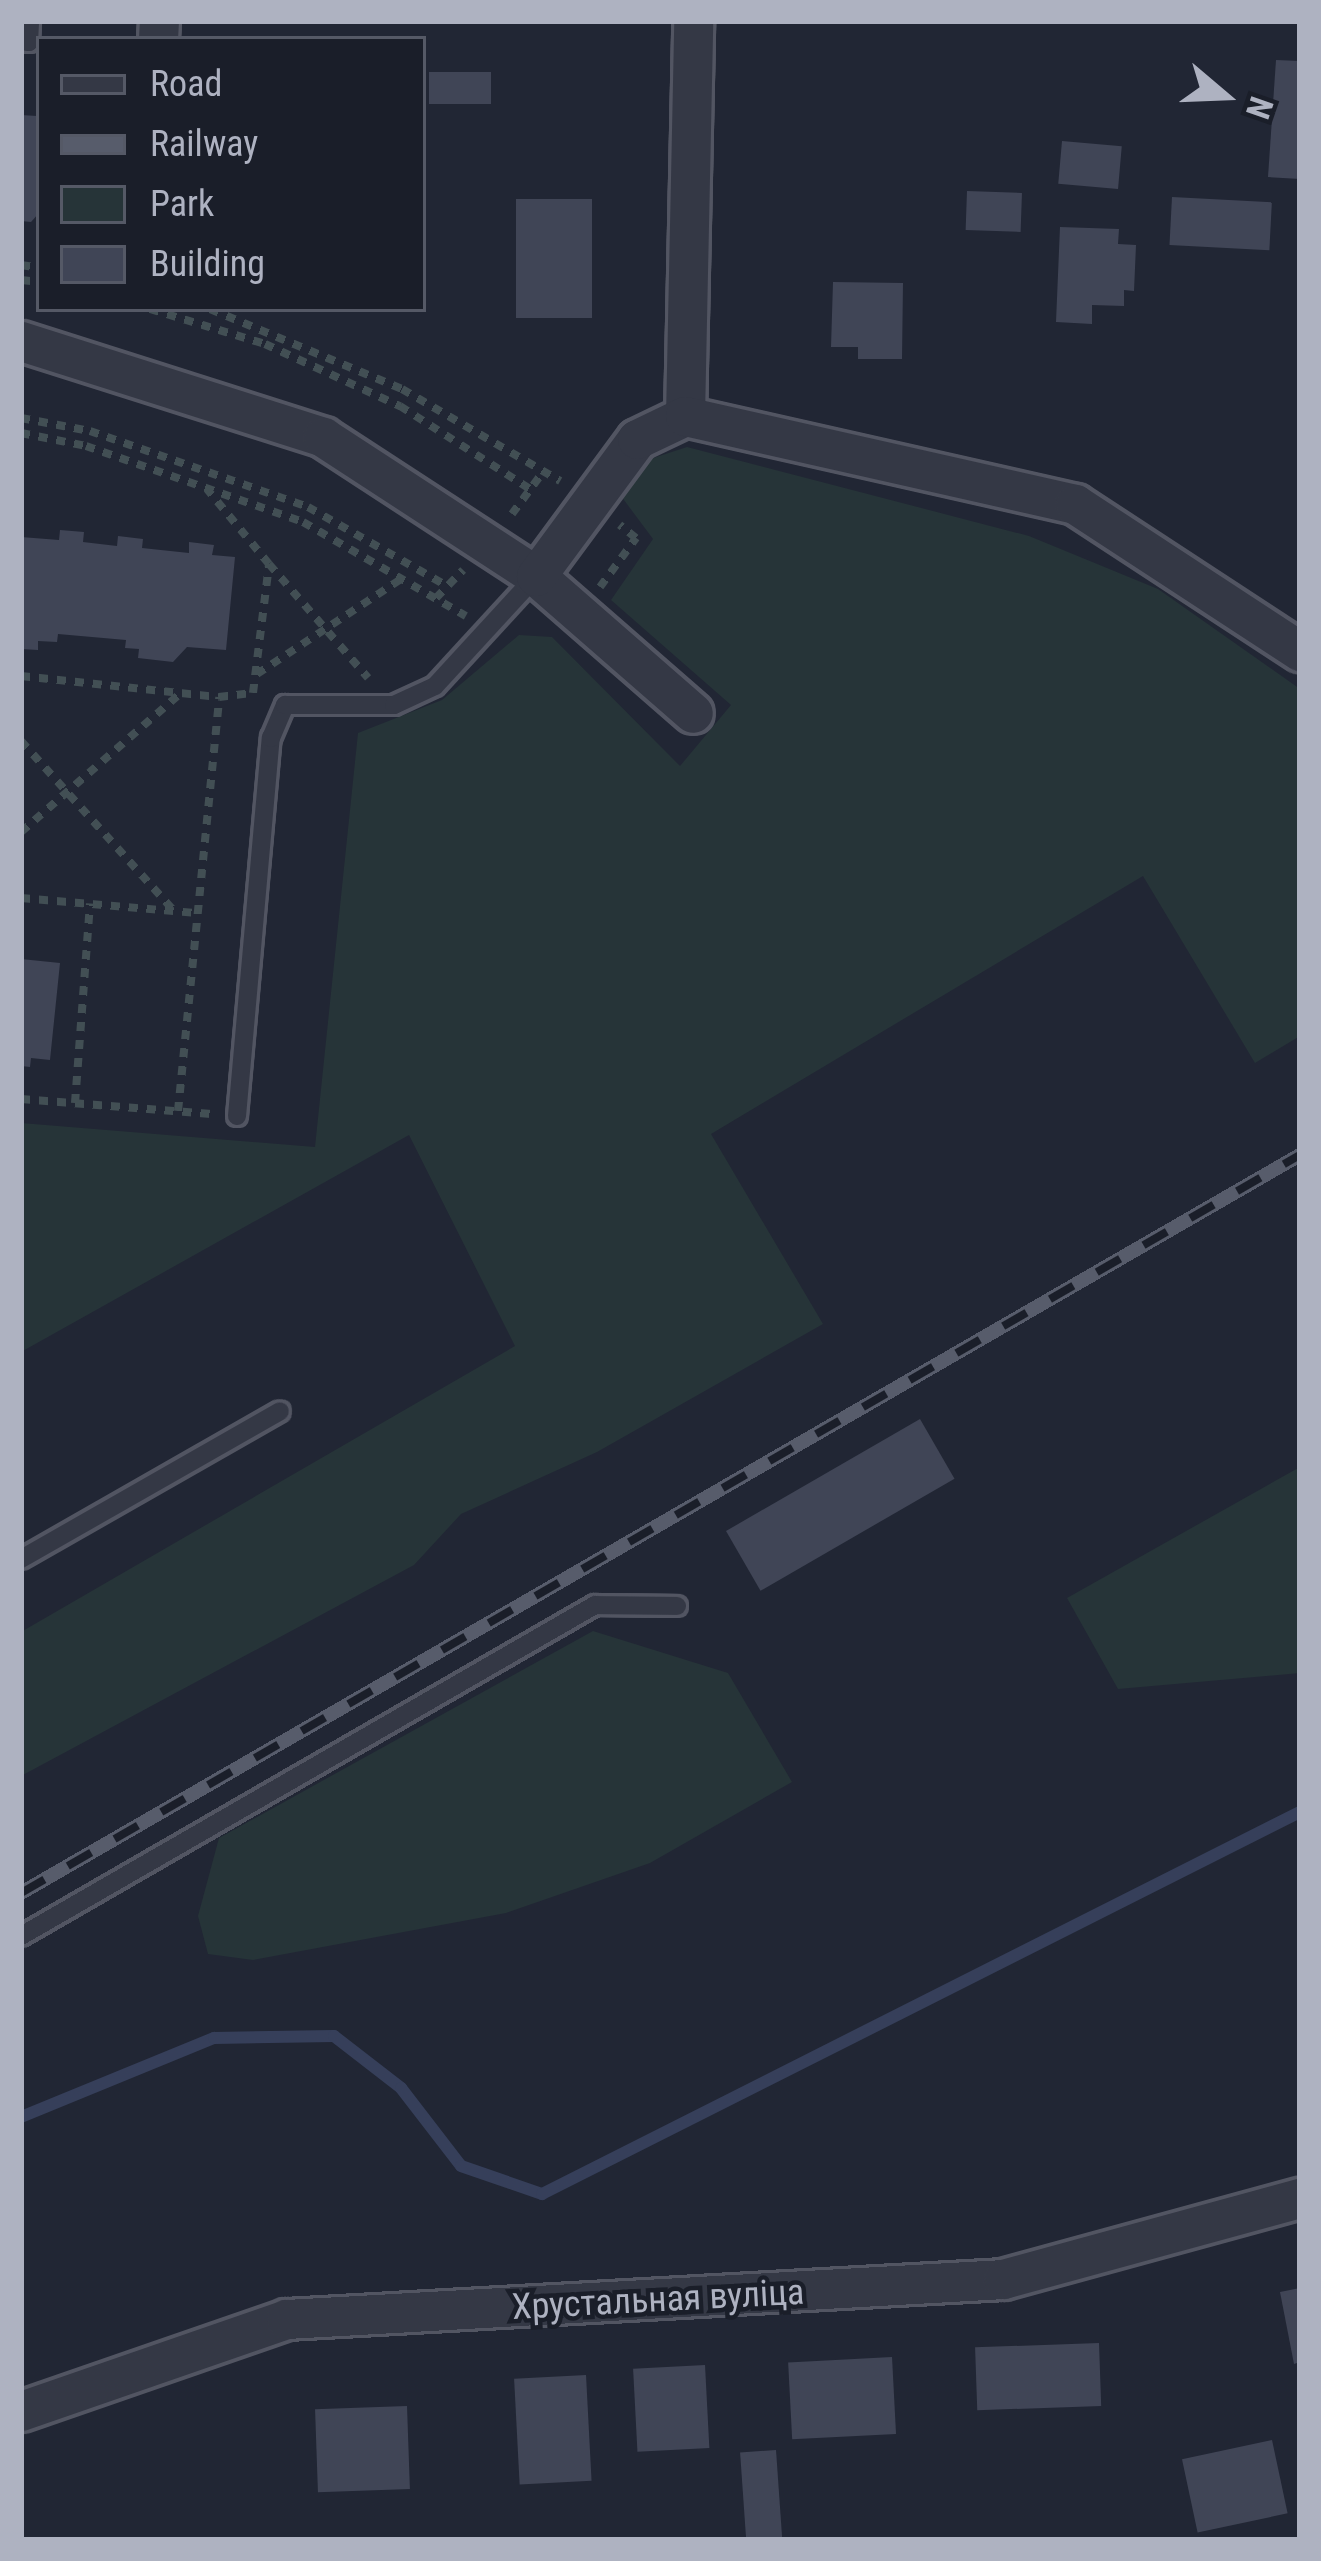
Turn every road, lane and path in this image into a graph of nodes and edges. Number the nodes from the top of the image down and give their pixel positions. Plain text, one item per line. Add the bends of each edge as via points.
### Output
1 (30, 21) edge
2 (694, 21) edge
3 (21, 41) edge
4 (161, 312) edge
5 (217, 312) edge
6 (21, 341) edge
7 (685, 416) junction
8 (21, 418) edge
9 (21, 433) edge
10 (206, 488) junction
11 (530, 489) dead end
12 (592, 500) junction
13 (269, 564) junction
14 (536, 576) junction
15 (401, 579) junction
16 (447, 586) dead end
17 (582, 610) junction
18 (326, 628) junction
19 (454, 634) dead end
20 (1300, 651) edge
21 (255, 675) junction
22 (21, 676) edge
23 (388, 676) dead end
24 (182, 693) junction
25 (219, 697) junction
26 (693, 713) dead end
27 (21, 741) edge
28 (67, 792) junction
29 (21, 832) edge
30 (21, 898) edge
31 (89, 904) junction
32 (174, 911) junction
33 (197, 913) junction
34 (21, 1099) edge
35 (75, 1103) junction
36 (178, 1111) junction
37 (237, 1116) joint
38 (280, 1411) dead end
39 (21, 1559) edge
40 (677, 1606) dead end
41 (21, 1936) edge
42 (1300, 2198) edge
43 (21, 2411) edge

1 - 3 lane via 29,42
2 - 7 street
4 - 11 path via 265,344 400,406
5 - 12 path via 402,389
6 - 14 street via 323,437
7 - 12 street via 637,439
7 - 20 street via 1075,504
8 - 16 path via 90,431 308,508
9 - 10 path
10 - 13 path
10 - 15 path via 303,523
12 - 14 street
12 - 17 path via 636,538
13 - 18 path
13 - 21 path
14 - 17 street
14 - 37 lane via 435,686 394,705 285,705 271,738
15 - 18 path
15 - 19 path via 470,619
17 - 26 street
18 - 21 path
18 - 23 path via 372,682
21 - 25 path via 254,693
22 - 24 path
24 - 25 path
24 - 28 path
25 - 33 path
27 - 28 path
28 - 29 path
28 - 32 path
30 - 31 path
31 - 32 path
31 - 35 path
32 - 33 path
33 - 36 path
34 - 35 path
35 - 36 path
36 - 37 path
38 - 39 lane
40 - 41 lane via 595,1605
42 - 43 street, Хрустальная вуліца via 1003,2279 286,2319

